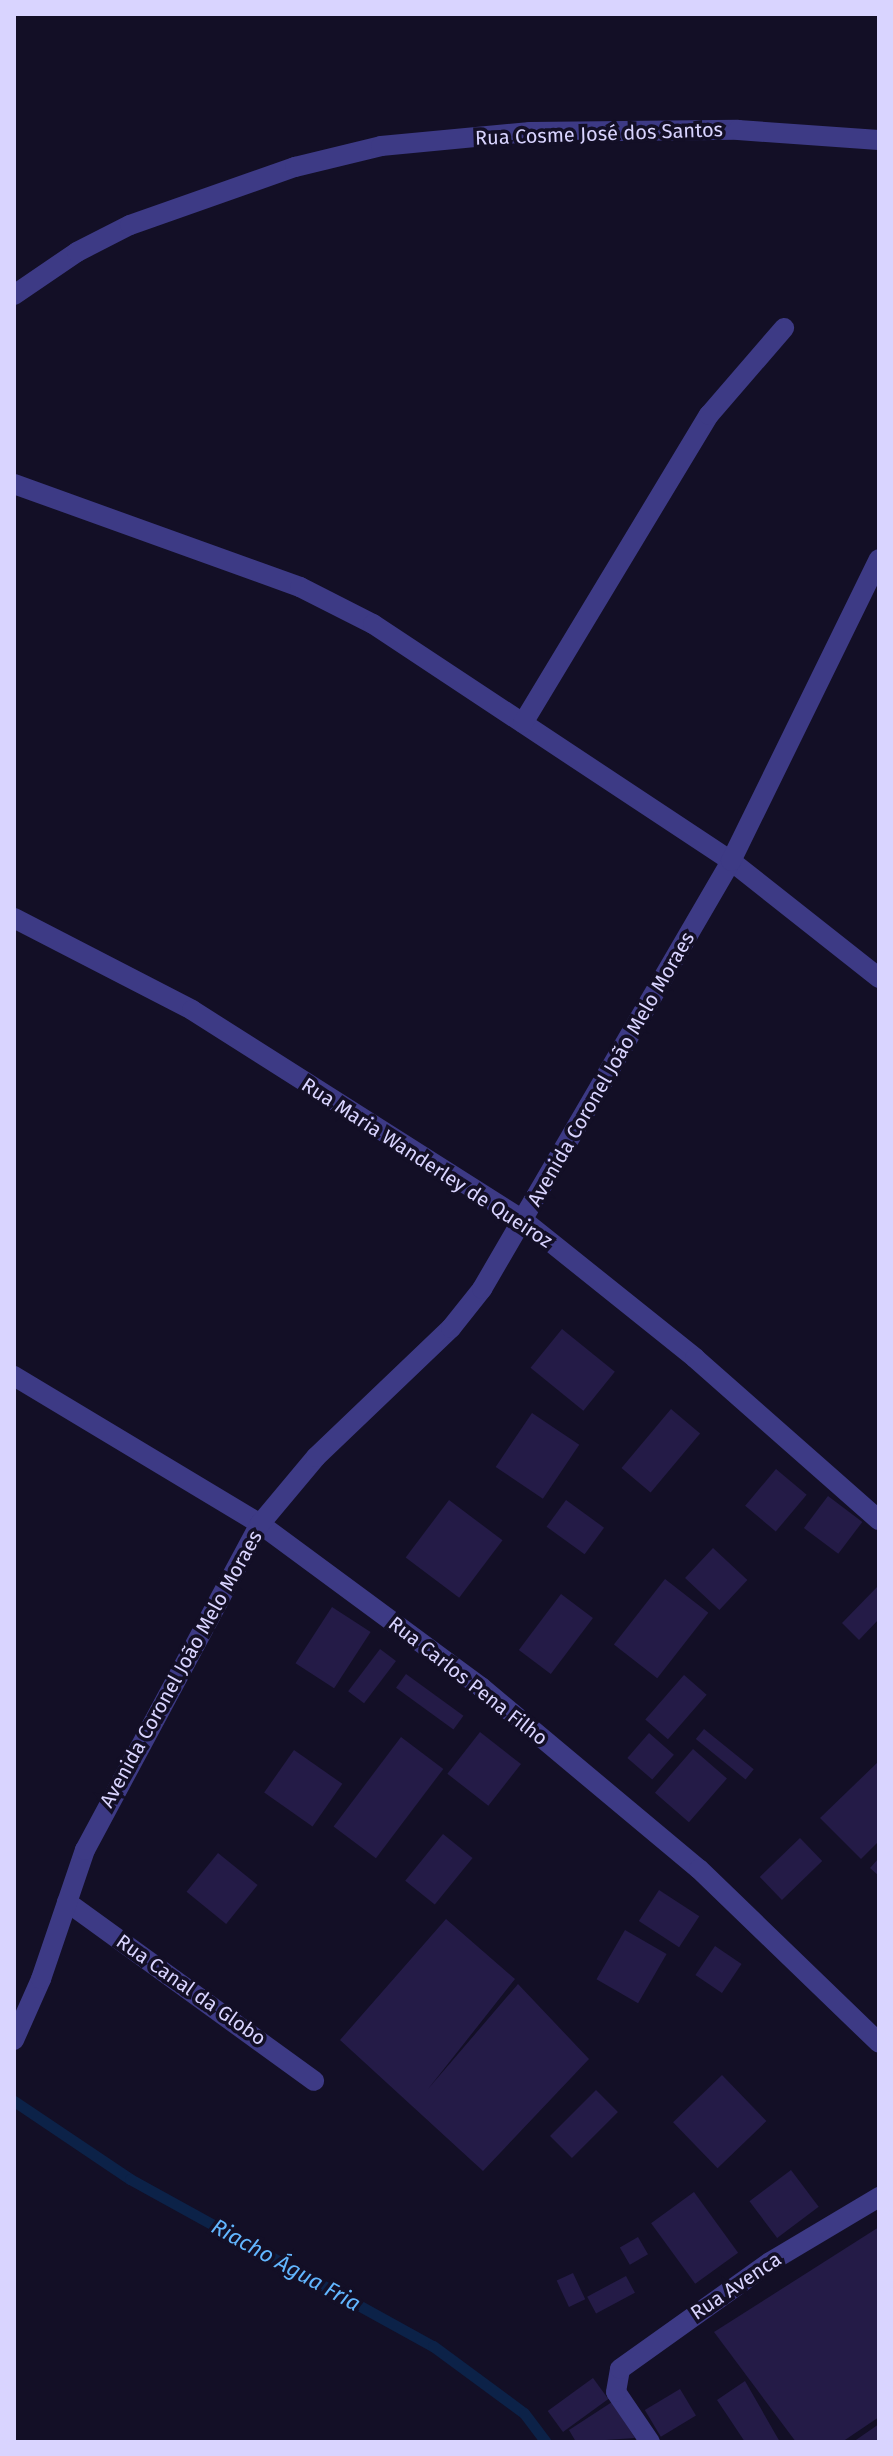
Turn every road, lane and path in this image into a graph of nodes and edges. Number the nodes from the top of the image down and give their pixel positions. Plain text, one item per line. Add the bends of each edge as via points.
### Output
1 (879, 140) edge
2 (14, 295) edge
3 (784, 328) dead end
4 (14, 484) edge
5 (879, 559) edge
6 (523, 723) junction
7 (731, 861) junction
8 (14, 918) edge
9 (879, 978) edge
10 (523, 1220) junction
11 (14, 1376) edge
12 (879, 1520) edge
13 (260, 1524) junction
14 (67, 1902) junction
15 (14, 2040) edge
16 (879, 2043) edge
17 (314, 2081) dead end
18 (879, 2197) edge
19 (650, 2442) edge

1 - 2 street, Rua Cosme José dos Santos via 754,130 560,132 381,146 295,167 130,225 77,252
3 - 6 street via 709,415
4 - 6 street via 300,587 373,624
5 - 7 street, Avenida Coronel João Melo Moraes
6 - 7 street
7 - 9 street
7 - 10 street, Avenida Coronel João Melo Moraes
8 - 10 street, Rua Maria Wanderley de Queiroz via 192,1010
10 - 12 street, Rua Maria Wanderley de Queiroz via 695,1358
10 - 13 street, Avenida Coronel João Melo Moraes via 482,1289 451,1328 316,1457
11 - 13 street, Rua Carlos Pena Filho
13 - 14 street, Avenida Coronel João Melo Moraes via 113,1791
13 - 16 street, Rua Carlos Pena Filho via 481,1687 699,1869
14 - 15 street, Avenida Coronel João Melo Moraes
14 - 17 street, Rua Canal da Globo
18 - 19 street, Rua Avenca via 656,2340 620,2369 616,2392

